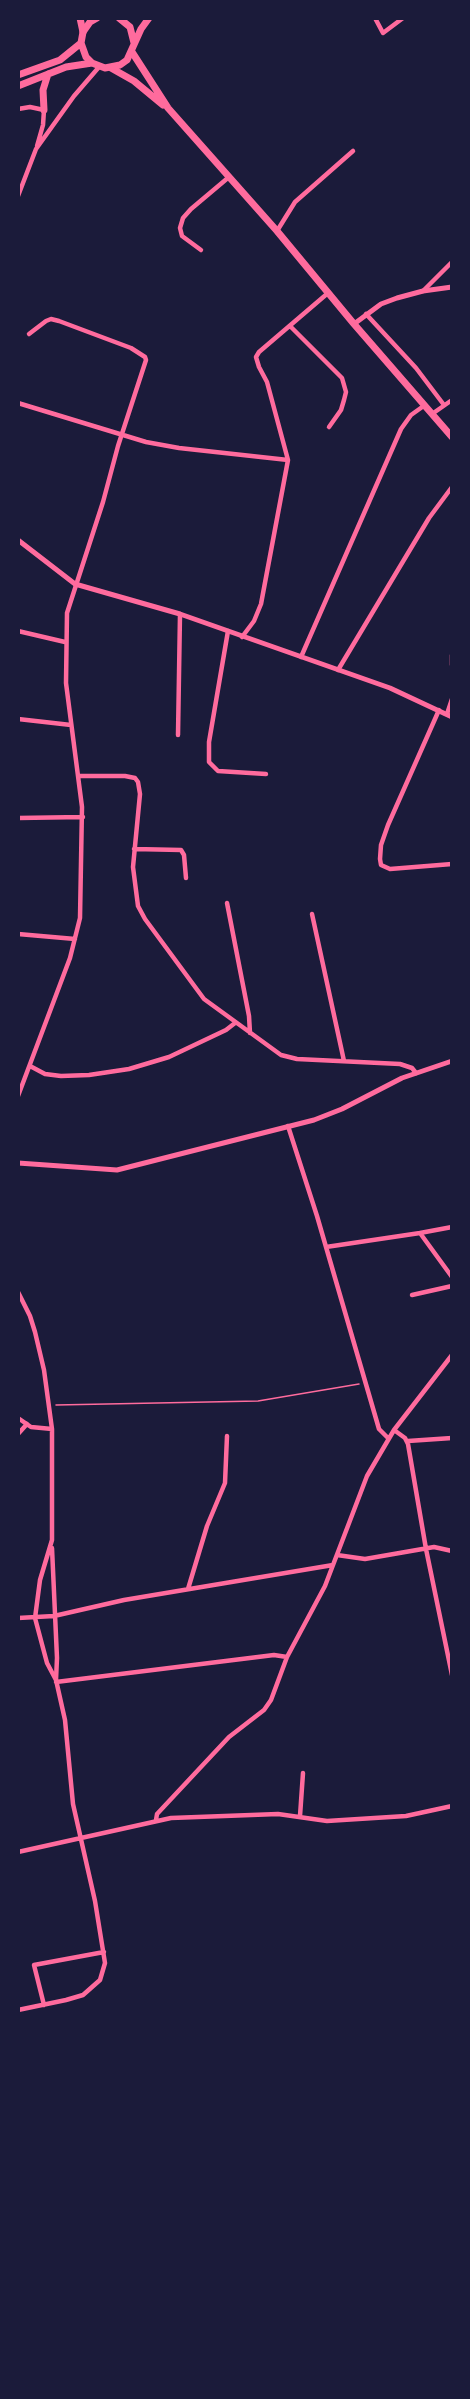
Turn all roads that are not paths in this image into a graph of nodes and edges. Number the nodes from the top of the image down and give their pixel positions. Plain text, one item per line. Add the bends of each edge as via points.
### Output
1 (80, 18) edge
2 (97, 18) edge
3 (119, 18) edge
4 (149, 18) edge
5 (375, 18) edge
6 (403, 18) edge
7 (83, 32) junction
8 (81, 43) junction
9 (134, 43) junction
10 (132, 52) junction
11 (95, 65) junction
12 (111, 68) junction
13 (48, 74) junction
14 (18, 75) edge
15 (18, 86) edge
16 (168, 108) junction
17 (18, 109) edge
18 (44, 110) junction
19 (36, 149) junction
20 (353, 151) dead end
21 (229, 177) junction
22 (18, 196) edge
23 (277, 231) junction
24 (201, 250) dead end
25 (452, 262) edge
26 (452, 288) edge
27 (423, 291) junction
28 (328, 293) junction
29 (366, 314) junction
30 (354, 324) junction
31 (290, 326) junction
32 (29, 334) dead end
33 (18, 403) edge
34 (449, 403) edge
35 (425, 405) junction
36 (432, 414) junction
37 (329, 426) dead end
38 (122, 435) junction
39 (452, 437) edge
40 (288, 460) junction
41 (452, 487) edge
42 (18, 540) edge
43 (75, 584) junction
44 (180, 614) junction
45 (18, 631) edge
46 (228, 632) junction
47 (242, 637) junction
48 (65, 642) junction
49 (452, 655) edge
50 (301, 657) junction
51 (452, 665) edge
52 (338, 670) junction
53 (452, 699) edge
54 (439, 710) junction
55 (449, 715) edge
56 (18, 719) edge
57 (70, 725) junction
58 (178, 735) dead end
59 (266, 774) dead end
60 (78, 776) junction
61 (83, 817) junction
62 (18, 818) edge
63 (134, 849) junction
64 (452, 864) edge
65 (186, 878) dead end
66 (228, 903) dead end
67 (312, 914) dead end
68 (18, 934) edge
69 (75, 939) junction
70 (236, 1023) junction
71 (250, 1033) junction
72 (344, 1060) junction
73 (452, 1061) edge
74 (30, 1066) junction
75 (416, 1073) junction
76 (18, 1096) edge
77 (288, 1126) junction
78 (18, 1163) edge
79 (452, 1227) edge
80 (420, 1233) junction
81 (326, 1247) junction
82 (452, 1277) edge
83 (452, 1286) edge
84 (18, 1293) edge
85 (412, 1295) dead end
86 (452, 1354) edge
87 (18, 1418) edge
88 (27, 1424) junction
89 (52, 1429) junction
90 (394, 1430) junction
91 (18, 1434) edge
92 (227, 1436) dead end
93 (388, 1438) junction
94 (452, 1438) edge
95 (408, 1441) junction
96 (52, 1540) junction
97 (426, 1549) junction
98 (452, 1551) edge
99 (337, 1555) junction
100 (333, 1566) junction
101 (188, 1589) junction
102 (54, 1616) junction
103 (18, 1618) edge
104 (34, 1618) junction
105 (446, 1641) junction
106 (452, 1642) edge
107 (287, 1657) junction
108 (452, 1675) edge
109 (56, 1681) junction
110 (303, 1773) dead end
111 (452, 1806) edge
112 (300, 1816) junction
113 (156, 1820) junction
114 (81, 1839) junction
115 (18, 1852) edge
116 (104, 1952) junction
117 (44, 2005) junction
118 (18, 2010) edge

1 - 7 main road
2 - 7 main road
3 - 9 main road via 130,27
4 - 9 main road
5 - 6 street via 383,33
7 - 8 main road
8 - 11 main road via 86,57
8 - 14 main road via 60,60
9 - 10 main road
10 - 12 main road via 120,65
10 - 16 main road
11 - 12 main road
11 - 13 main road via 66,67
11 - 19 street
12 - 16 main road
13 - 15 main road
13 - 18 main road via 43,90
16 - 21 main road
17 - 18 street
18 - 19 street
19 - 22 street
20 - 23 street via 297,199
21 - 23 main road
21 - 24 street via 183,218 182,236
23 - 28 main road
25 - 27 street
26 - 27 street
27 - 29 street via 397,298
28 - 30 main road
28 - 31 street
29 - 30 street
29 - 34 street
30 - 35 main road
31 - 37 street via 342,378 344,400
31 - 40 street via 256,357 267,382
32 - 38 street via 51,319 131,348 145,357
33 - 38 street
34 - 36 street
35 - 36 main road
35 - 50 street via 401,429
36 - 39 main road
38 - 40 street via 179,448
38 - 43 street
40 - 47 street via 260,608
41 - 52 street via 437,505
42 - 43 street
43 - 44 street
43 - 48 street via 66,613
44 - 46 street
44 - 58 street
45 - 48 street
46 - 47 street
46 - 59 street via 209,762 221,772
47 - 50 street
48 - 57 street
49 - 51 street
50 - 52 street
52 - 54 street
53 - 55 street
54 - 55 street
54 - 64 street via 388,825 380,859 381,865 390,869
56 - 57 street
57 - 60 street
60 - 61 street
60 - 63 street via 125,776 137,780 140,794
61 - 62 street
61 - 69 street via 81,898
63 - 65 street via 181,850
63 - 70 street via 135,892 142,913 200,996
66 - 71 street
67 - 72 street
68 - 69 street
69 - 74 street
70 - 71 street
70 - 74 street via 170,1057 129,1069 61,1076 45,1074
71 - 72 street via 288,1057
72 - 75 street via 400,1064
73 - 75 street
74 - 76 street
75 - 77 street via 342,1109
77 - 78 street via 117,1170
77 - 81 street
79 - 80 street
80 - 81 street
80 - 82 street
81 - 93 street via 379,1429
83 - 85 street
84 - 89 street via 35,1332
86 - 90 street
87 - 88 street
88 - 89 street
88 - 91 street
89 - 96 street
90 - 93 street
90 - 95 street
92 - 101 street via 225,1483
93 - 99 street via 363,1483
94 - 95 street
95 - 97 street
96 - 102 street
96 - 104 street
97 - 98 street
97 - 99 street via 365,1559
97 - 105 street
99 - 100 street
100 - 101 street
100 - 107 street
101 - 102 street
102 - 104 street
102 - 109 street
103 - 104 street
104 - 109 street
105 - 106 street
105 - 108 street
107 - 109 street via 274,1655
107 - 113 street via 264,1710 229,1737 157,1814
109 - 114 street
110 - 112 street
111 - 112 street via 406,1816 332,1821
112 - 113 street via 263,1814
113 - 114 street
114 - 115 street
114 - 116 street
116 - 117 street via 103,1974 95,1986 82,1995
116 - 117 street via 34,1965
117 - 118 street

